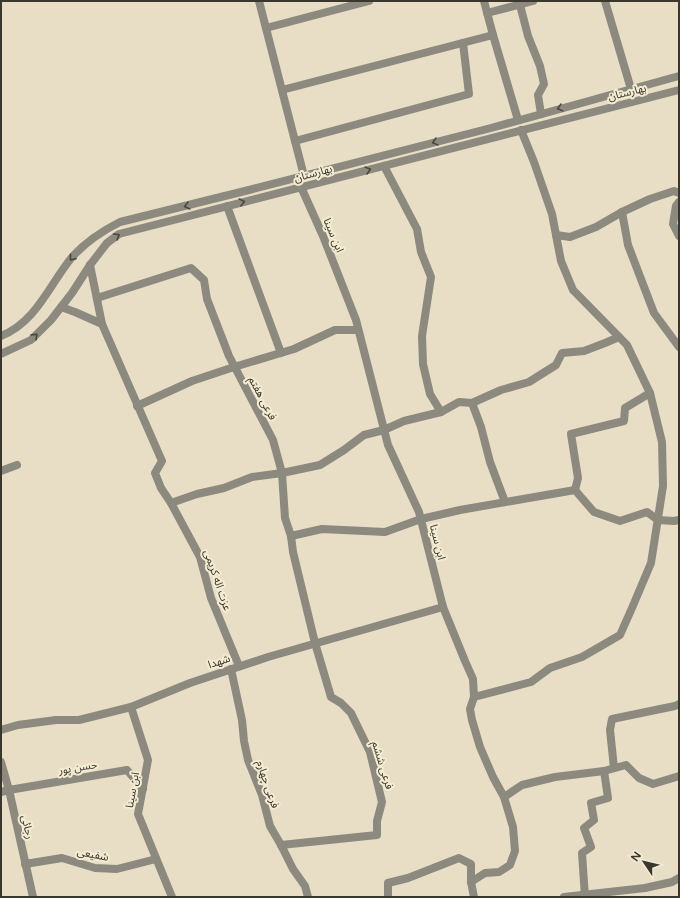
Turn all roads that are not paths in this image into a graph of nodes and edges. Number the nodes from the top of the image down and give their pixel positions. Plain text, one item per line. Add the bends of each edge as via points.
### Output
1 (259, 1) edge
2 (369, 1) edge
3 (484, 1) edge
4 (533, 1) edge
5 (605, 1) edge
6 (520, 3) edge
7 (487, 13) junction
8 (266, 28) junction
9 (493, 35) junction
10 (463, 43) junction
11 (679, 76) edge
12 (631, 89) junction
13 (282, 90) junction
14 (679, 90) edge
15 (579, 103) junction
16 (541, 114) junction
17 (580, 115) junction
18 (518, 120) junction
19 (521, 130) junction
20 (295, 141) junction
21 (384, 166) junction
22 (304, 176) junction
23 (301, 187) junction
24 (679, 193) edge
25 (679, 202) edge
26 (227, 206) junction
27 (622, 212) junction
28 (556, 235) junction
29 (679, 236) edge
30 (90, 265) junction
31 (97, 298) junction
32 (61, 307) junction
33 (102, 324) junction
34 (358, 330) junction
35 (1, 336) edge
36 (619, 337) junction
37 (679, 348) edge
38 (281, 353) junction
39 (1, 354) edge
40 (234, 367) junction
41 (650, 393) junction
42 (472, 403) junction
43 (137, 406) junction
44 (441, 412) junction
45 (384, 430) junction
46 (17, 466) dead end
47 (1, 471) edge
48 (282, 473) junction
49 (575, 490) junction
50 (505, 502) junction
51 (171, 503) junction
52 (421, 518) junction
53 (658, 520) junction
54 (679, 520) edge
55 (291, 536) junction
56 (444, 607) junction
57 (315, 643) junction
58 (235, 668) junction
59 (474, 697) junction
60 (679, 704) edge
61 (131, 707) junction
62 (1, 730) edge
63 (1, 762) edge
64 (614, 768) junction
65 (604, 771) junction
66 (679, 776) edge
67 (143, 789) junction
68 (5, 791) edge
69 (504, 797) junction
70 (281, 845) junction
71 (156, 859) junction
72 (25, 864) junction
73 (679, 878) edge
74 (471, 882) junction
75 (585, 896) edge
76 (32, 897) edge
77 (172, 897) edge
78 (308, 897) edge
79 (388, 897) edge
80 (474, 897) edge
81 (564, 897) edge

1 - 8 street
2 - 8 street
3 - 7 street
4 - 6 street
5 - 12 street
6 - 7 street
6 - 16 street via 544,84 538,95
7 - 9 street
8 - 13 street
9 - 10 street
9 - 18 street
10 - 13 street
10 - 20 street via 469,94
11 - 12 street, بهارستان
12 - 15 street, بهارستان
13 - 20 street
14 - 17 street, بهارستان
15 -> 16 street, بهارستان
15 - 17 street
16 - 18 street, بهارستان
17 - 19 street, بهارستان
18 - 19 street
18 -> 22 street, بهارستان
19 - 21 street, بهارستان
19 - 28 street via 552,214
20 - 22 street
23 -> 21 street, بهارستان
21 - 44 street via 417,229 421,252 431,277 422,336 422,364 430,394
22 -> 35 street, بهارستان via 120,222 104,230 73,256 23,323
26 -> 23 street, بهارستان
23 - 34 street, ابن سینا via 323,236
24 - 27 street via 674,191 656,197
25 - 29 street via 673,224
30 -> 26 street, بهارستان via 107,243 119,234
26 - 38 street
27 - 28 street via 590,230 570,237
27 - 37 street via 628,245 654,313
28 - 36 street via 573,290
30 - 31 street
30 - 32 street, بهارستان
31 - 33 street
31 - 40 street, فرعی هفتم via 191,268 204,280 207,299
32 - 33 street
39 -> 32 street, بهارستان via 31,340
33 - 43 street
34 - 38 street via 335,330
34 - 45 street, ابن سینا
36 - 41 street via 626,345
36 - 42 street via 584,351 562,353 556,365 529,382 501,390
38 - 40 street
40 - 43 street via 192,380
40 - 48 street, فرعی هفتم via 273,440
41 - 49 street via 624,408 624,421 571,434 578,478
41 - 53 street via 662,442 663,486
42 - 44 street via 459,402
42 - 50 street
43 - 51 street, عزت اله کریمی via 162,461 155,473
44 - 45 street via 404,421
45 - 48 street via 364,435 320,465
45 - 52 street, ابن سینا via 388,445
46 - 47 street
48 - 51 street via 252,477
48 - 55 street, فرعی هفتم via 285,518
49 - 50 street
49 - 53 street via 594,512 620,521 647,512
50 - 52 street
51 - 58 street, عزت اله کریمی via 200,557
52 - 55 street via 385,532 322,529
52 - 56 street, ابن سینا
53 - 54 street
53 - 59 street via 651,564 620,635 582,657 550,668 531,682
55 - 57 street, فرعی هفتم
56 - 57 street, شهدا
56 - 59 street, ابن سینا via 473,679
57 - 58 street, شهدا
57 - 70 street, فرعی ششم via 331,697 341,702 350,713 370,752 382,802 377,821 377,835
58 - 61 street, شهدا
58 - 70 street, فرعی چهارم via 248,760 262,795 270,826
59 - 69 street, ابن سینا via 470,709 480,747
60 - 64 street via 612,719 610,730
61 - 62 street, شهدا via 79,720 56,720
61 - 67 street, ابن سینا via 148,760
63 - 68 street, رجائی
64 - 65 street
64 - 66 street via 626,765 639,778 653,784
65 - 69 street via 555,777 522,785
65 - 75 street via 608,798 591,803 594,820 584,828 591,847 582,853
67 - 68 street, حسن پور via 127,770
67 - 71 street, ابن سینا via 138,814
68 - 72 street, رجائی
69 - 74 street, ابن سینا via 513,827 514,851 510,865 499,872 485,874
70 - 78 street, فرعی چهارم via 292,870 305,886
71 - 72 street, شفیعی via 117,869 95,868 62,858
71 - 77 street, ابن سینا
72 - 76 street, رجائی
73 - 75 street via 645,888
74 - 79 street via 471,864 459,858 388,884
74 - 80 street
75 - 81 street

